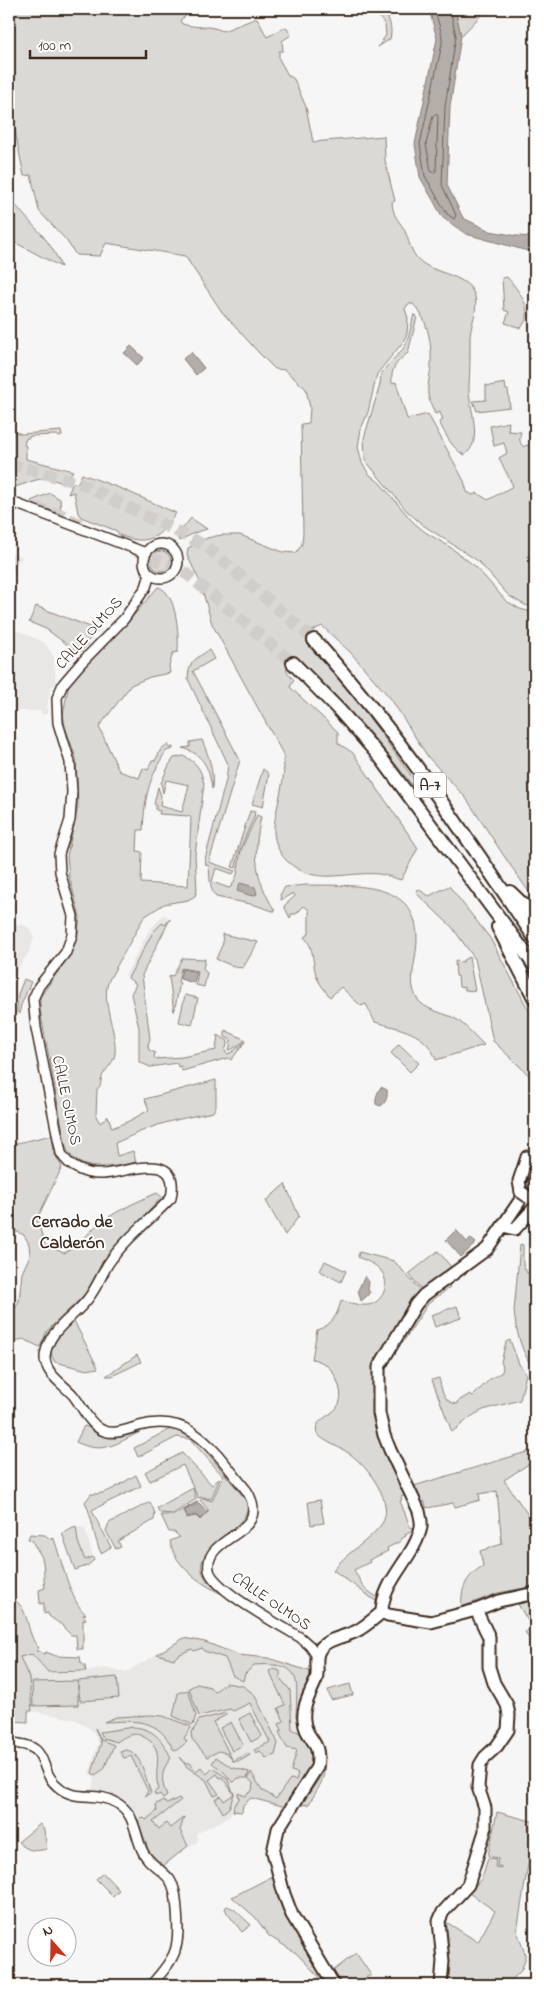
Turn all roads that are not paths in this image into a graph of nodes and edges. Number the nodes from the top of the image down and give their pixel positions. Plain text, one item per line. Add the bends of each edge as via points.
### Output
1 (9, 501) edge
2 (146, 553) junction
3 (150, 574) junction
4 (314, 640) tunnel mouth
5 (293, 663) tunnel mouth
6 (490, 871) junction
7 (475, 883) junction
8 (535, 916) edge
9 (535, 938) edge
10 (535, 966) edge
11 (535, 999) edge
12 (527, 1157) dead end
13 (529, 1192) edge
14 (535, 1207) edge
15 (503, 1226) junction
16 (535, 1593) edge
17 (476, 1610) junction
18 (382, 1612) junction
19 (317, 1656) junction
20 (9, 1743) edge
21 (152, 1985) edge
22 (334, 1985) edge
23 (440, 1985) edge

1 - 2 street
2 - 3 street via 144,564
2 - 3 street via 152,546 162,543 174,549 178,559 177,567 165,578
3 - 19 street, CALLE OLMOS via 146,587 124,619 63,684 57,698 58,723 70,762 72,792 70,820 60,854 60,872 73,916 72,935 66,952 39,986 33,1000 36,1028 65,1161 86,1172 102,1174 154,1166 164,1169 173,1188 170,1198 108,1264 88,1300 56,1329 49,1339 45,1358 57,1381 102,1431 117,1432 152,1423 173,1424 190,1429 204,1440 247,1491 255,1511 250,1521 215,1550 209,1559 209,1571 224,1590 301,1638
4 - 6 highway, A-7 via 366,700
5 - 7 highway, A-7 via 381,758
6 - 8 highway
6 - 9 highway, A-7
7 - 10 highway, A-7
7 - 11 highway
12 - 13 main road via 519,1182
13 - 15 main road
14 - 15 main road via 515,1229
15 - 18 main road via 487,1248 416,1304 379,1367 379,1413 384,1435 419,1512 421,1525 388,1591
16 - 17 main road
17 - 18 main road via 430,1622
17 - 23 main road via 489,1637 489,1668 508,1705 508,1730 480,1765 478,1787 485,1808 485,1831 468,1885 443,1912 439,1921 443,1961
18 - 19 main road via 360,1630 326,1643
19 - 22 main road via 316,1677 304,1714 304,1723 319,1755 317,1767 278,1829 273,1852 292,1915
20 - 21 street via 35,1748 55,1785 64,1792 114,1801 126,1809 142,1851 171,1882 178,1924 177,1948 172,1960

